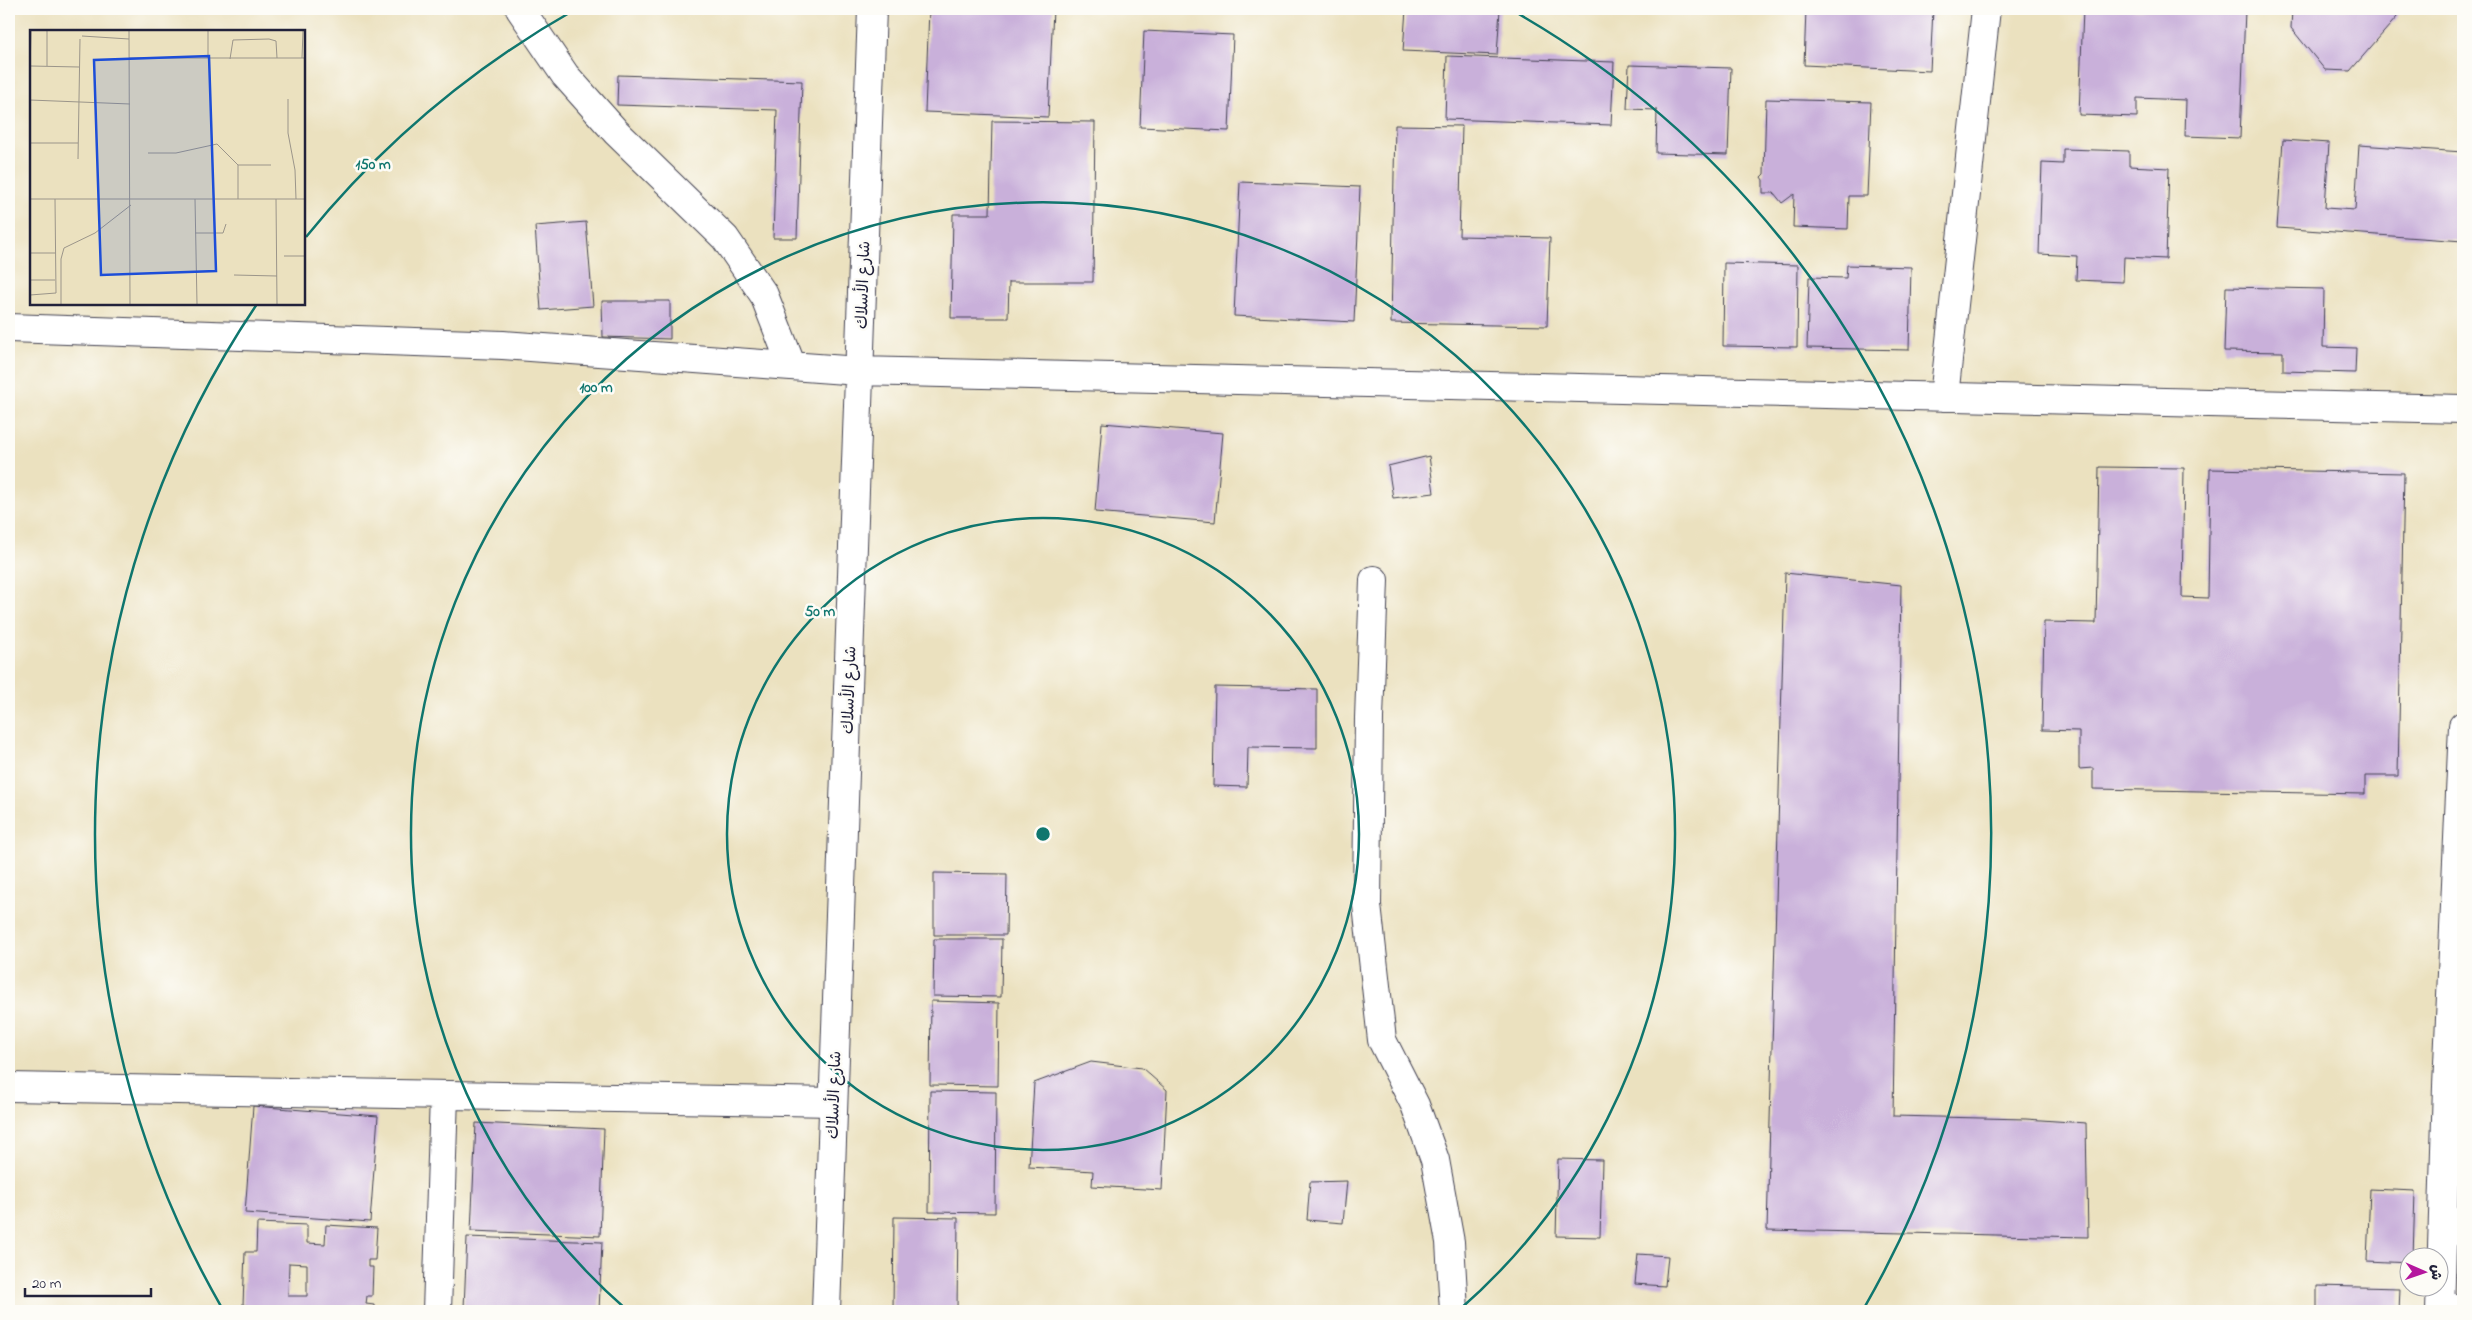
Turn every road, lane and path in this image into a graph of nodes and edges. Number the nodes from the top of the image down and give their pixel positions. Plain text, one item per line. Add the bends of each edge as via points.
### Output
1 (520, 9) edge
2 (872, 9) edge
3 (1986, 9) edge
4 (9, 328) edge
5 (791, 364) junction
6 (859, 371) junction
7 (1944, 397) junction
8 (2463, 409) edge
9 (1374, 580) dead end
10 (2463, 726) edge
11 (9, 1087) edge
12 (444, 1095) junction
13 (833, 1102) junction
14 (2448, 1309) edge
15 (437, 1311) edge
16 (826, 1311) edge
17 (1454, 1311) edge

1 - 5 street via 565,75 616,132 724,238 764,295
2 - 6 street, شارع الأسلاك
3 - 7 street
4 - 5 street via 503,344
5 - 6 street
6 - 7 street
6 - 13 street, شارع الأسلاك
7 - 8 street
9 - 17 street via 1367,905 1382,1040 1415,1105 1435,1160 1450,1242
10 - 14 street via 2447,1096
11 - 12 street
12 - 13 street
12 - 15 street
13 - 16 street, شارع الأسلاك

